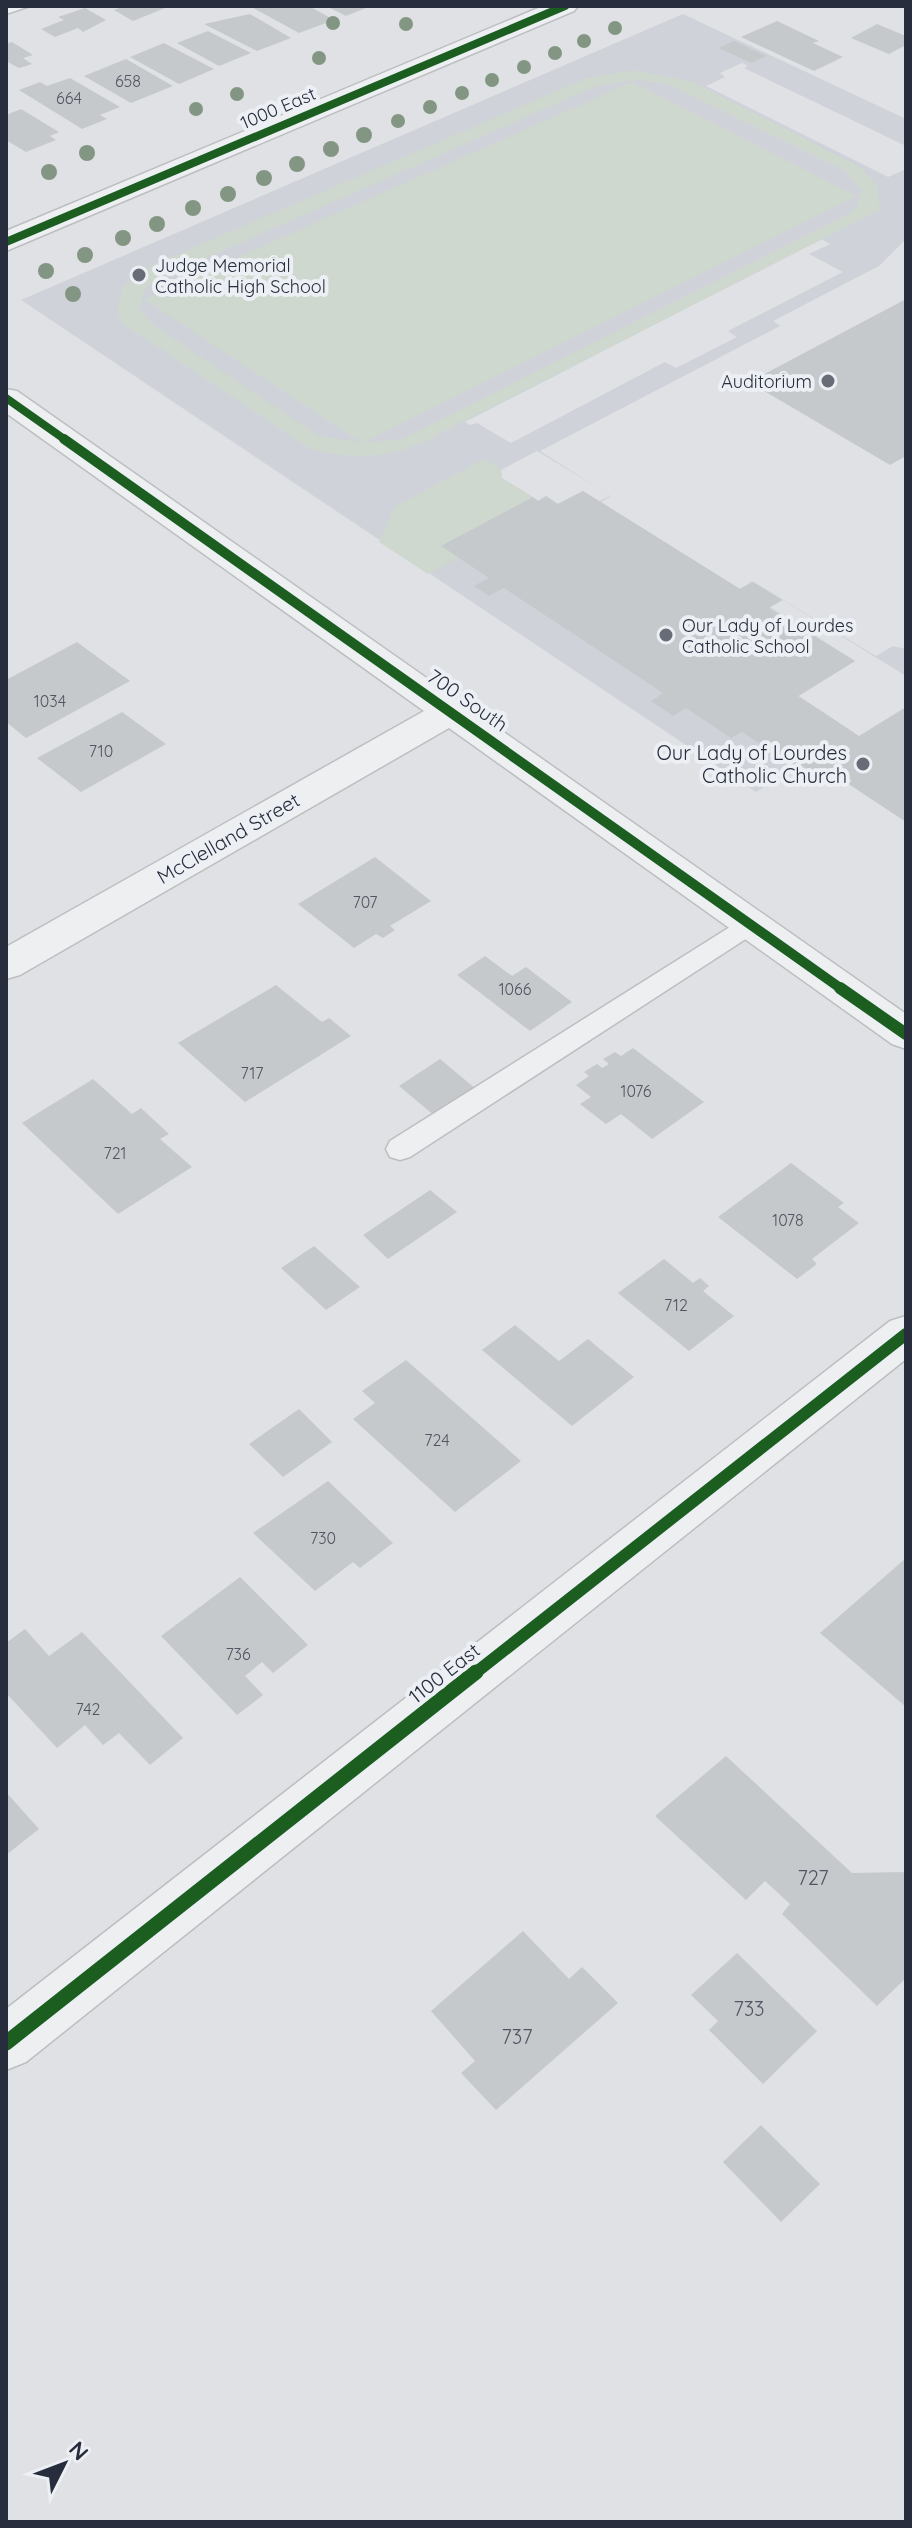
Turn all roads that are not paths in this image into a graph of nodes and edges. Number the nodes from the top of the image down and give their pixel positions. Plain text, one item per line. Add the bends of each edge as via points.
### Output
1 (21, 6) edge
2 (565, 6) edge
3 (6, 9) edge
4 (6, 242) edge
5 (6, 398) edge
6 (450, 712) junction
7 (749, 924) junction
8 (6, 965) edge
9 (906, 1034) edge
10 (400, 1149) dead end
11 (906, 1334) edge
12 (6, 2043) edge

1 - 3 lane
2 - 4 street, 1000 East
5 - 6 street, 700 South
6 - 7 street, 700 South
6 - 8 street, McClelland Street
7 - 9 street, 700 South
7 - 10 lane
11 - 12 street, 1100 East

